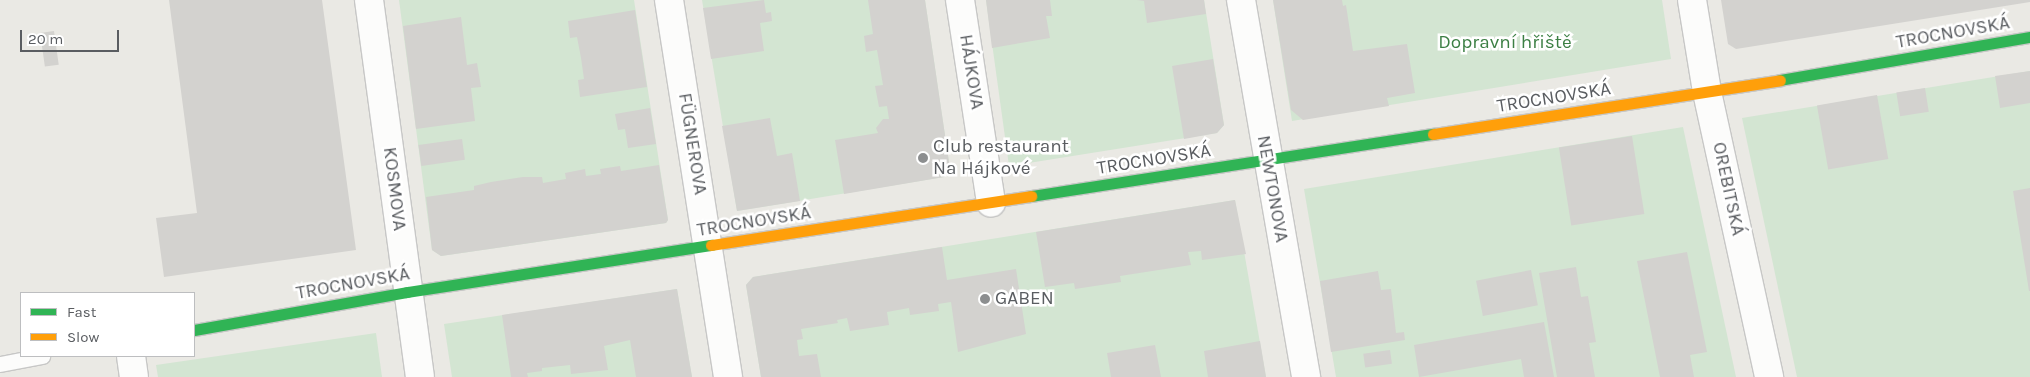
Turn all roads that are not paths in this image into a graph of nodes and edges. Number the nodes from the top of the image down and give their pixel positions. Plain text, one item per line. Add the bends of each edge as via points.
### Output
1 (370, 0) edge
2 (670, 0) edge
3 (960, 0) edge
4 (1241, 0) edge
5 (1692, 0) edge
6 (2030, 37) edge
7 (1707, 92) junction
8 (1266, 159) junction
9 (991, 203) junction
10 (707, 247) junction
11 (407, 292) junction
12 (195, 330) edge
13 (37, 357) edge
14 (131, 357) edge
15 (0, 364) edge
16 (134, 377) edge
17 (420, 377) edge
18 (728, 377) edge
19 (1306, 377) edge
20 (1769, 377) edge

1 - 11 street, KOSMOVA
2 - 10 street, FÜGNEROVA
3 - 9 street, HÁJKOVA
4 - 8 street, NEWTONOVA
5 - 7 street, OREBITSKÁ
6 - 7 street, TROCNOVSKÁ
7 - 8 street, TROCNOVSKÁ
7 - 20 street, OREBITSKÁ
8 - 9 street, TROCNOVSKÁ
8 - 19 street, NEWTONOVA
9 - 10 street, TROCNOVSKÁ
10 - 11 street, TROCNOVSKÁ
10 - 18 street, FÜGNEROVA
11 - 12 street, TROCNOVSKÁ
11 - 17 street, KOSMOVA
13 - 15 lane
14 - 16 street

